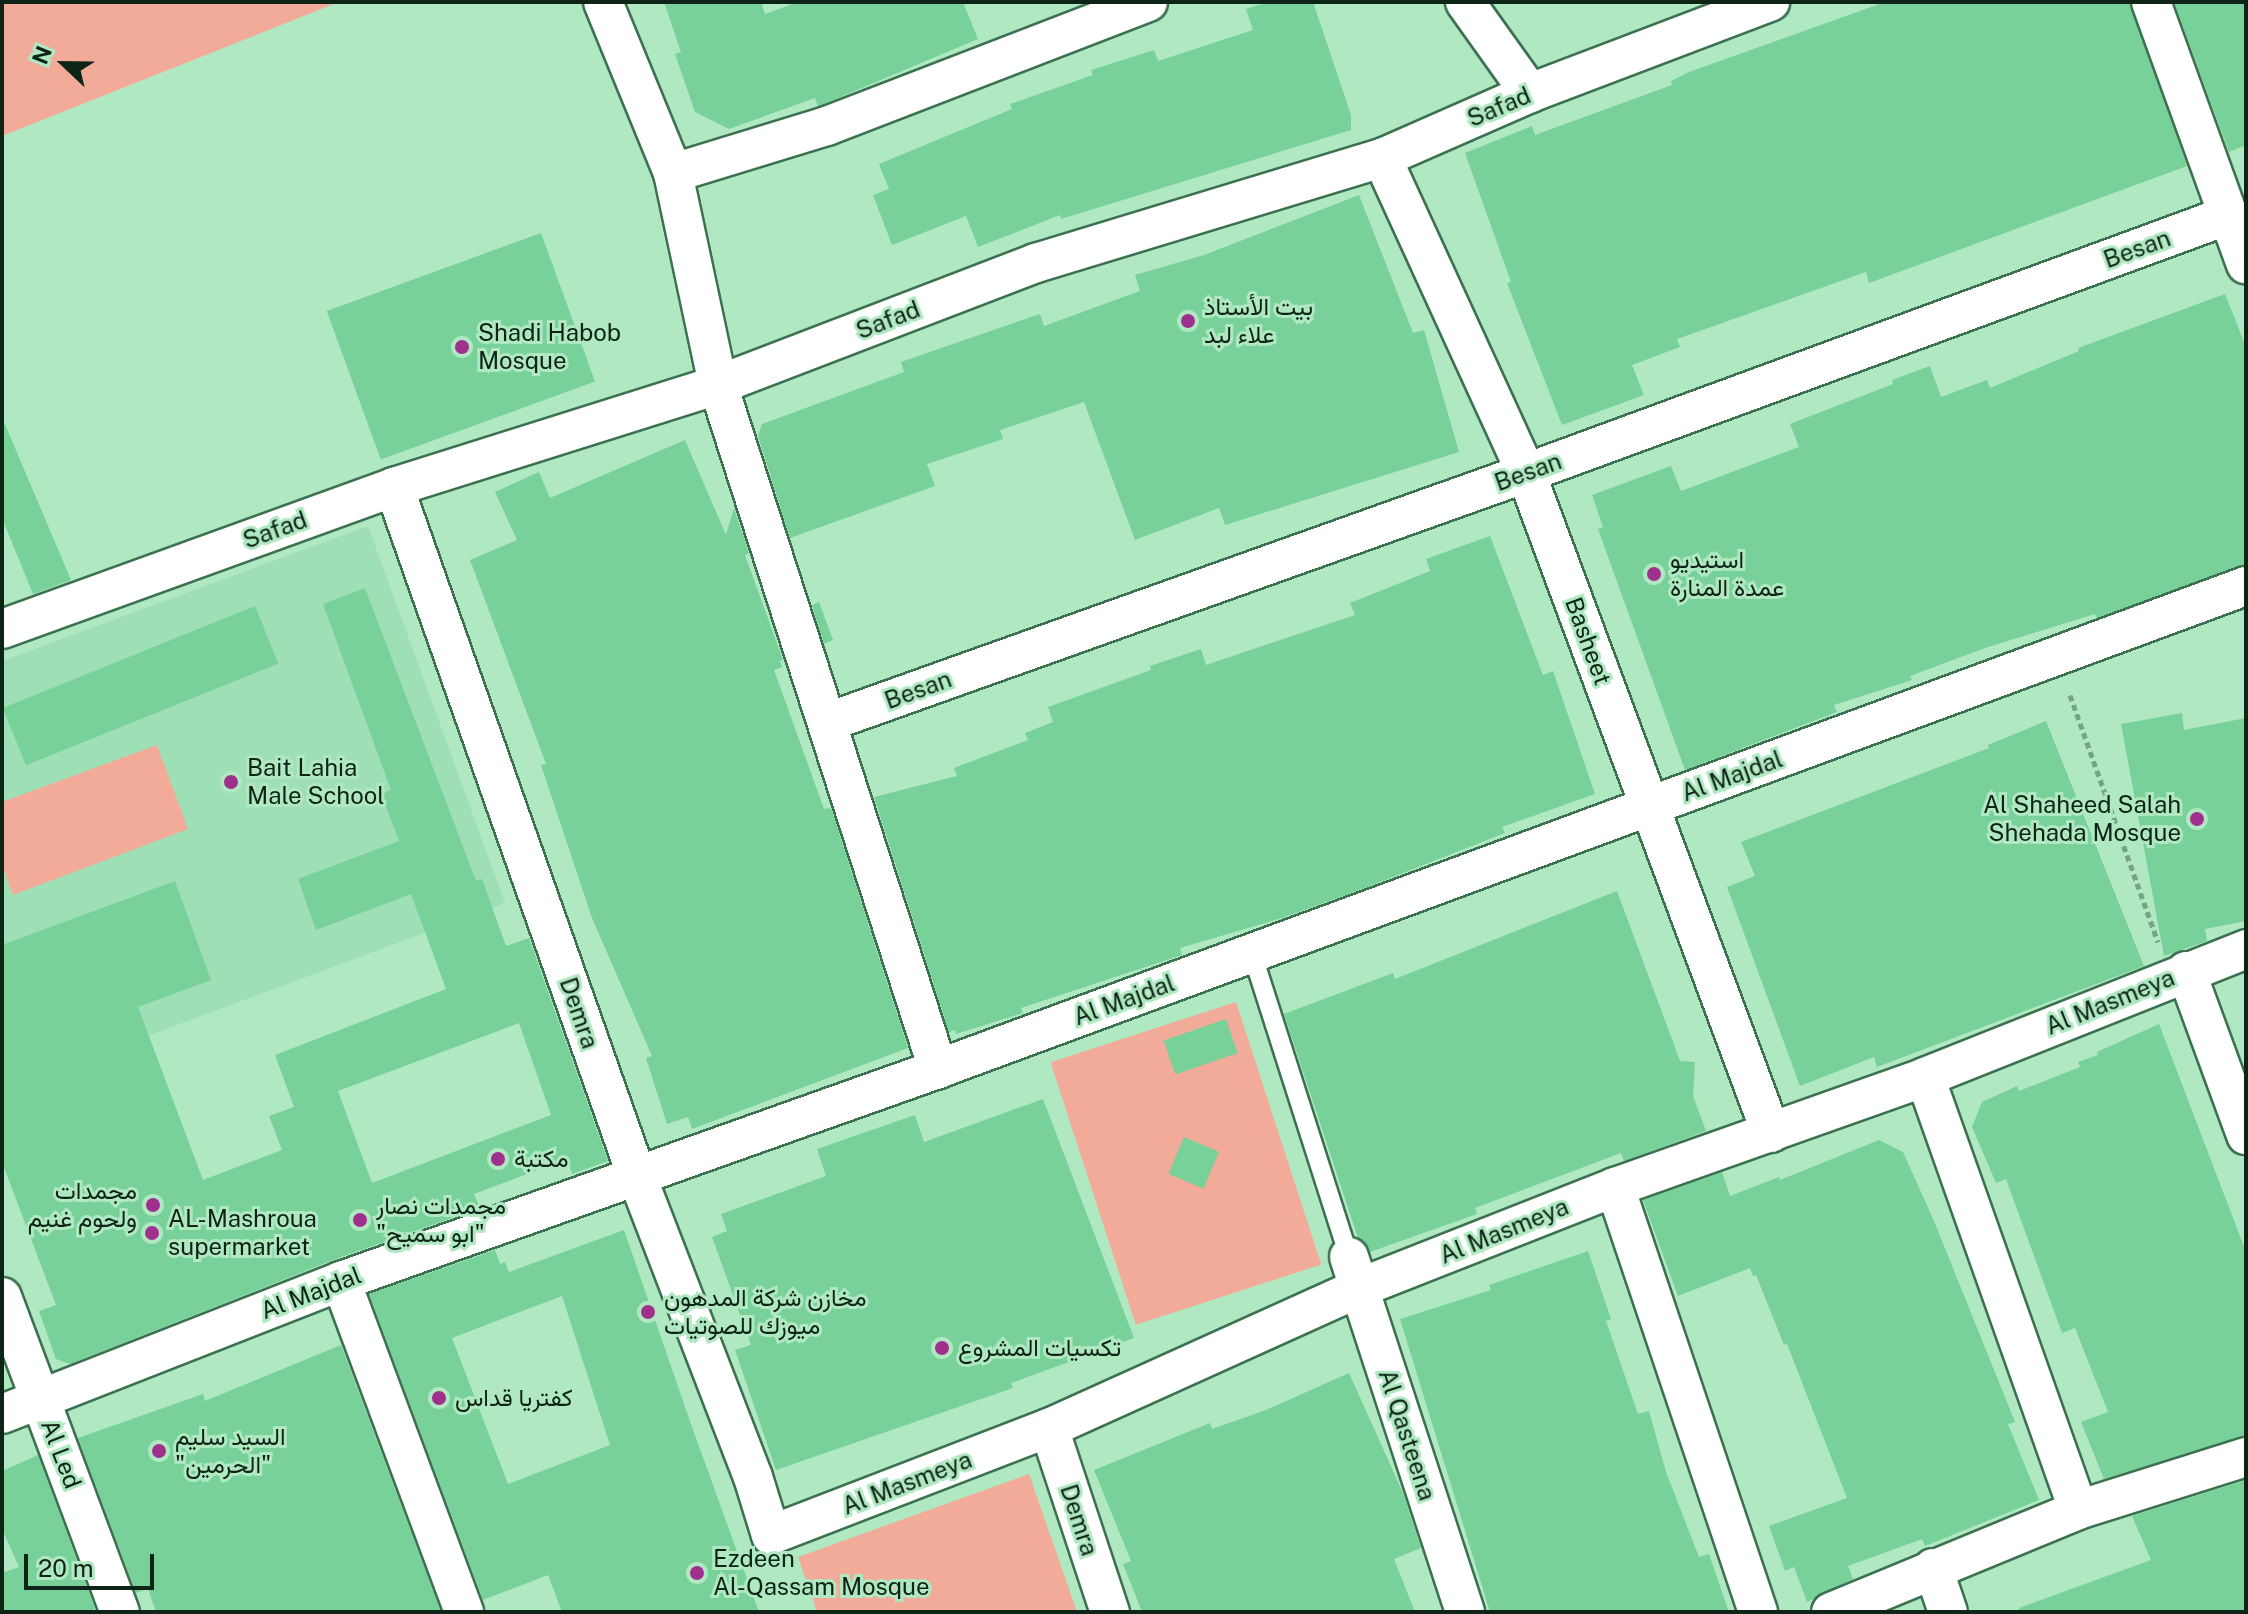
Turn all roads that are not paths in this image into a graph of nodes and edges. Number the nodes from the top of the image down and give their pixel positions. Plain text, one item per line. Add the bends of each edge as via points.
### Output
1 (603, 2) edge
2 (1148, 2) edge
3 (1465, 2) edge
4 (1770, 2) edge
5 (2151, 2) edge
6 (1530, 93) junction
7 (1382, 158) junction
8 (673, 173) junction
9 (2226, 216) junction
10 (2246, 264) edge
11 (718, 385) junction
12 (1526, 473) junction
13 (394, 487) junction
14 (2246, 586) edge
15 (2, 629) edge
16 (828, 722) junction
17 (1649, 807) junction
18 (2246, 949) edge
19 (1252, 953) junction
20 (2178, 974) junction
21 (938, 1069) junction
22 (1925, 1077) junction
23 (1771, 1133) junction
24 (2246, 1135) edge
25 (636, 1174) junction
26 (1615, 1187) junction
27 (1354, 1273) junction
28 (341, 1281) junction
29 (2, 1297) edge
30 (40, 1399) junction
31 (2, 1414) edge
32 (1049, 1428) junction
33 (2246, 1457) edge
34 (2078, 1510) junction
35 (771, 1535) joint
36 (1933, 1568) junction
37 (120, 1612) edge
38 (464, 1612) edge
39 (1110, 1612) edge
40 (1465, 1612) edge
41 (1758, 1612) edge
42 (1831, 1612) edge
43 (1948, 1612) edge

1 - 8 street
2 - 8 street via 827,126
3 - 6 street
4 - 6 street, Safad
5 - 9 street
6 - 7 street, Safad
7 - 11 street, Safad via 1036,263
7 - 12 street, Basheet
8 - 11 street
9 - 10 street
9 - 12 street, Besan
11 - 13 street, Safad
11 - 16 street
12 - 16 street, Besan
12 - 17 street, Basheet
13 - 15 street, Safad
13 - 25 street, Demra
14 - 17 street, Al Majdal
16 - 21 street
17 - 19 street, Al Majdal
17 - 23 street, Basheet
18 - 20 street, Al Masmeya
19 - 21 street, Al Majdal
19 - 27 lane
20 - 22 street, Al Masmeya
20 - 24 street
21 - 25 street, Al Majdal
22 - 23 street, Al Masmeya
22 - 34 street
23 - 26 street, Al Masmeya
25 - 28 street, Al Majdal
25 - 35 street, Demra
26 - 27 street, Al Masmeya
26 - 41 street
27 - 32 street, Al Masmeya
27 - 40 street, Al Qasteena
28 - 30 street, Al Majdal
28 - 38 street
29 - 30 street, Al Led
30 - 31 street, Al Majdal
30 - 37 street, Al Led
32 - 35 street, Al Masmeya
32 - 39 street, Demra
33 - 34 street
34 - 36 street
36 - 42 street
36 - 43 street

